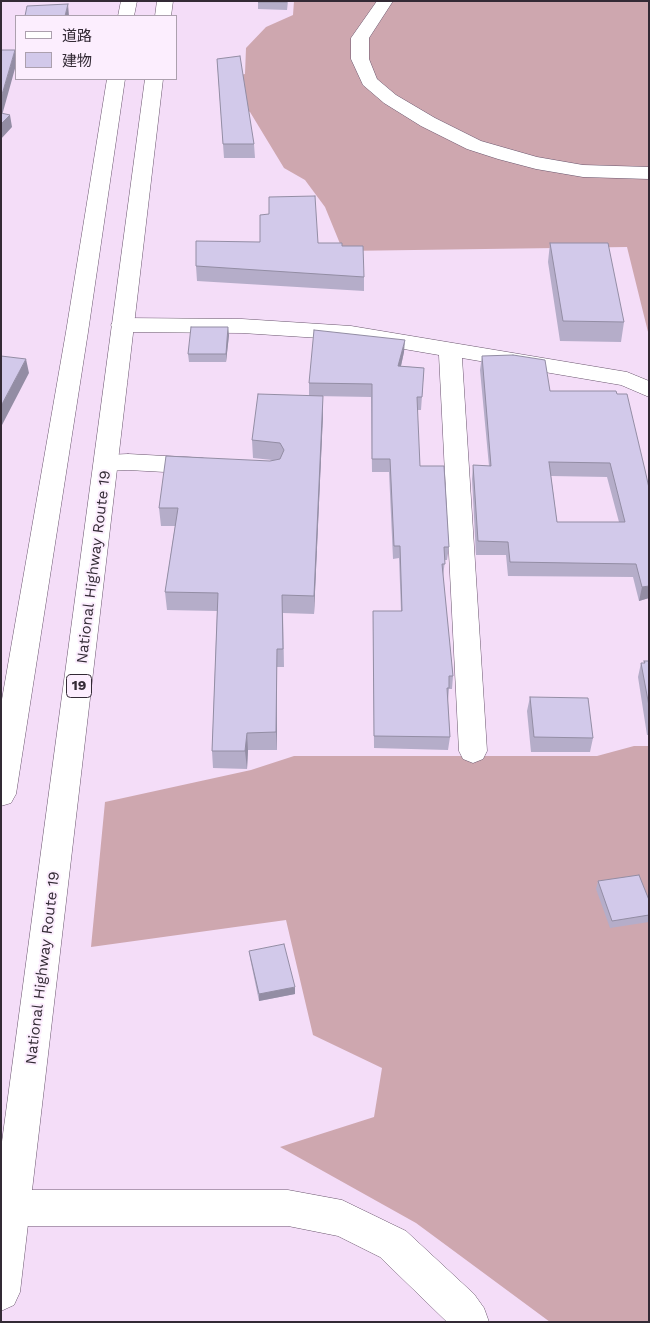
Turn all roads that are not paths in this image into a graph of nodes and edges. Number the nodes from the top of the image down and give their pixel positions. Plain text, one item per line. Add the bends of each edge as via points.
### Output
1 (128, 1) edge
2 (165, 1) edge
3 (385, 1) edge
4 (126, 15) edge
5 (163, 15) edge
6 (116, 80) edge
7 (154, 80) edge
8 (649, 174) edge
9 (122, 325) junction
10 (450, 350) junction
11 (649, 390) edge
12 (649, 394) edge
13 (649, 408) edge
14 (107, 463) junction
15 (223, 467) edge
16 (473, 751) dead end
17 (1, 794) edge
18 (7, 1208) edge
19 (1, 1292) edge
20 (470, 1322) edge

1 - 4 main road
2 - 5 main road
3 - 8 main road via 360,38 360,59 369,80 390,99 474,145 505,155 583,171
6 - 17 main road via 78,332
7 - 9 main road, National Highway Route 19 / 19
9 - 10 main road via 242,326 351,333
9 - 14 main road, National Highway Route 19 / 19
10 - 11 main road via 627,379
10 - 16 main road
12 - 13 main road
14 - 15 main road
14 - 18 main road, National Highway Route 19 / 19
18 - 19 main road, National Highway Route 19 / 19
18 - 20 main road via 288,1208 342,1218 393,1244 460,1308

